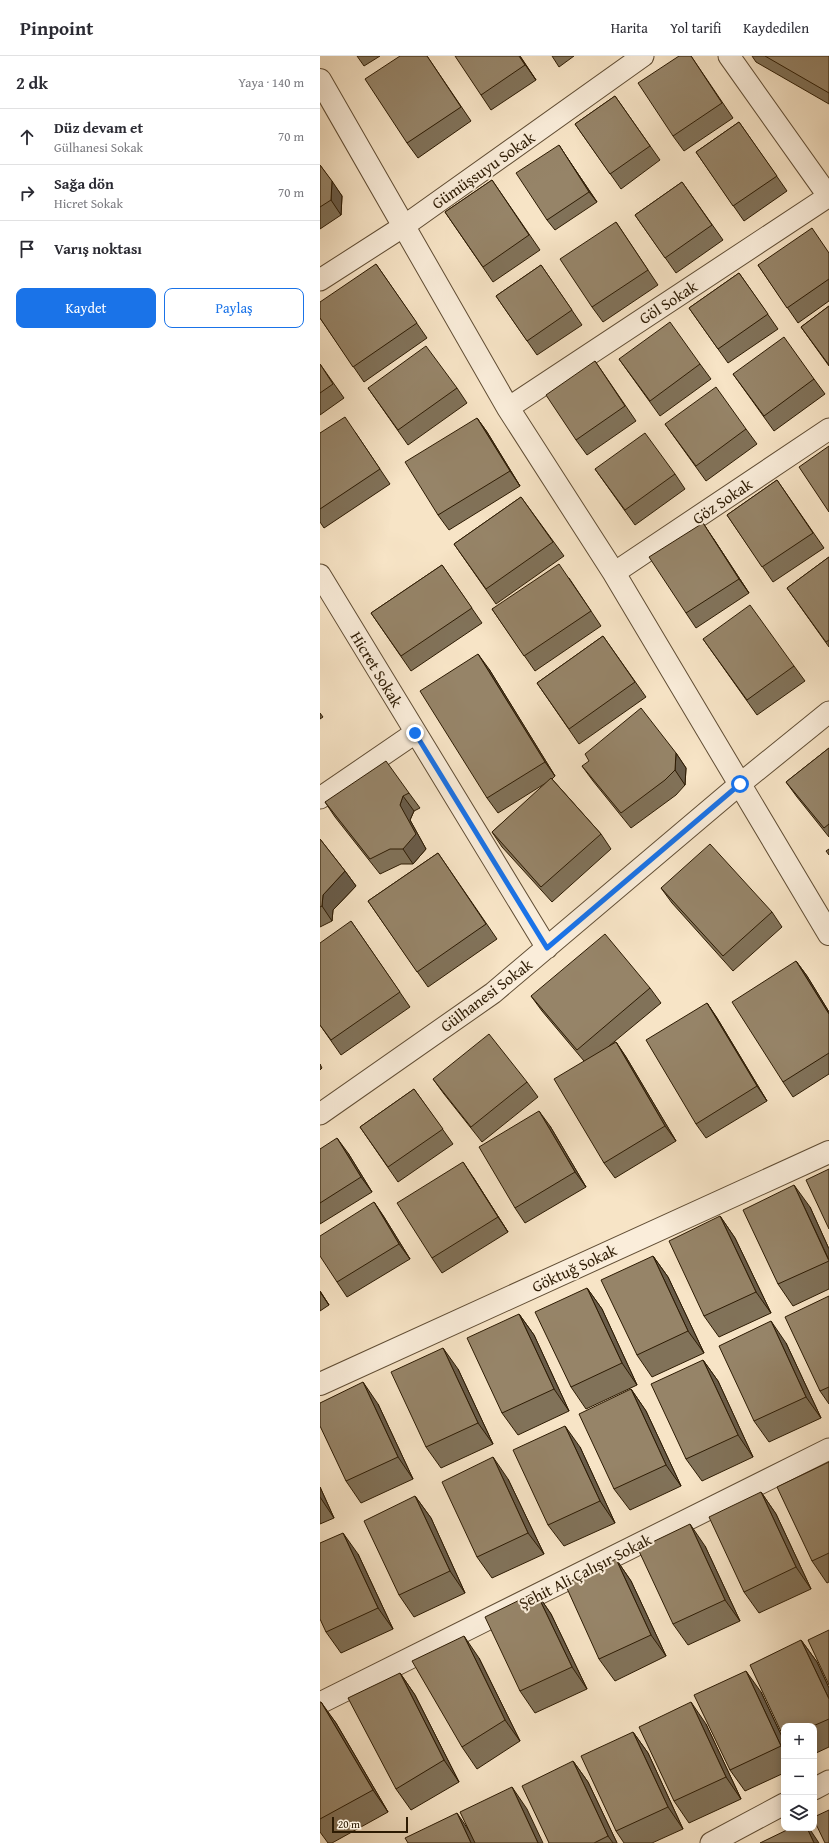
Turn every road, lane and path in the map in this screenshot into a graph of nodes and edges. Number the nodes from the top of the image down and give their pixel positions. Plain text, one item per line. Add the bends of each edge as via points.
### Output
1 (642, 56) edge
2 (729, 56) edge
3 (320, 80) edge
4 (829, 196) edge
5 (404, 226) junction
6 (320, 280) edge
7 (508, 408) junction
8 (829, 430) edge
9 (614, 573) junction
10 (320, 575) edge
11 (829, 712) edge
12 (415, 733) junction
13 (740, 784) junction
14 (320, 798) edge
15 (829, 934) edge
16 (547, 948) junction
17 (320, 1114) edge
18 (829, 1152) edge
19 (320, 1384) edge
20 (829, 1449) edge
21 (320, 1703) edge
22 (829, 1781) edge
23 (817, 1787) edge
24 (781, 1806) edge
25 (711, 1843) edge

1 - 5 street, Gümüşsuyu Sokak
2 - 4 street
3 - 5 street
4 - 7 street, Göl Sokak
5 - 6 street, Gümüşsuyu Sokak
5 - 7 street
7 - 9 street
8 - 9 street, Göz Sokak
9 - 13 street
10 - 12 street, Hicret Sokak
11 - 13 street, Gülhanesi Sokak
12 - 14 street
12 - 16 street, Hicret Sokak
13 - 15 street
13 - 16 street, Gülhanesi Sokak
16 - 17 street, Gülhanesi Sokak via 493,993
18 - 19 street, Göktuğ Sokak
20 - 21 street, Şehit Ali Çalışır Sokak
22 - 23 street
24 - 25 street

